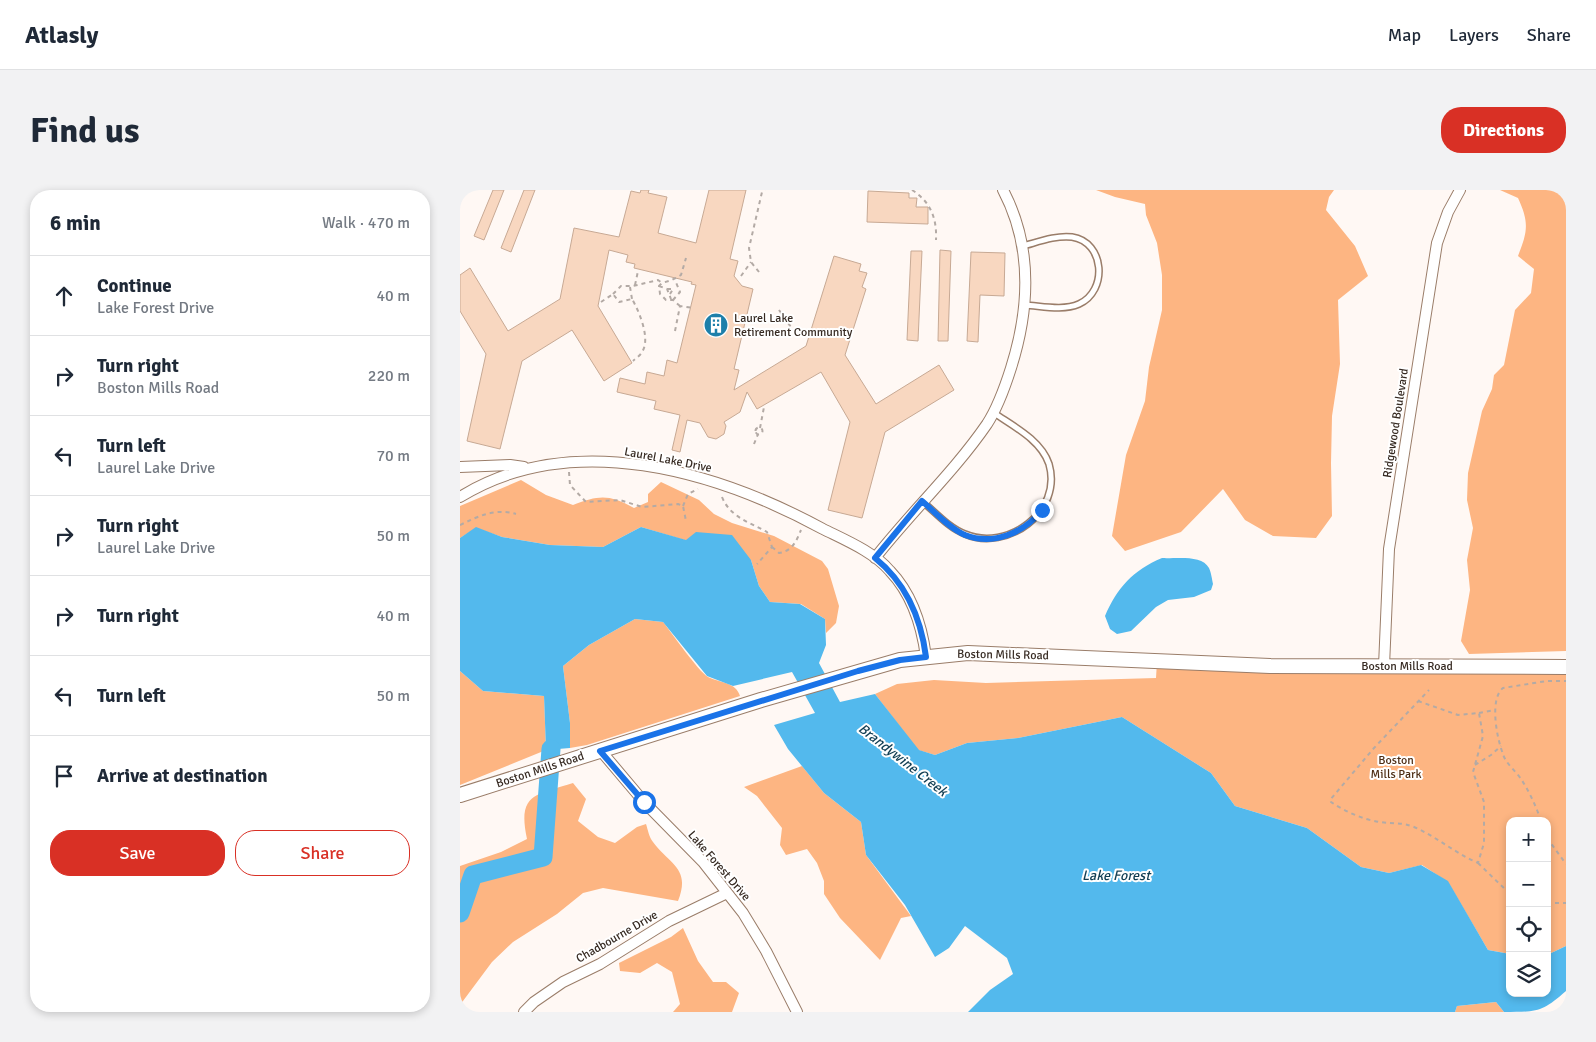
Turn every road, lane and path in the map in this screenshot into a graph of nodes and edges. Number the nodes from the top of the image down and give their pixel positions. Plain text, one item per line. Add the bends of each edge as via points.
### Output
1 (765, 190) edge
2 (912, 190) edge
3 (1003, 190) edge
4 (1460, 190) edge
5 (936, 240) dead end
6 (1023, 246) junction
7 (686, 258) dead end
8 (751, 262) junction
9 (638, 271) dead end
10 (759, 272) dead end
11 (740, 276) dead end
12 (674, 279) junction
13 (662, 283) junction
14 (678, 285) junction
15 (630, 286) junction
16 (635, 286) junction
17 (659, 286) junction
18 (667, 289) junction
19 (672, 289) junction
20 (613, 294) junction
21 (670, 294) junction
22 (632, 299) junction
23 (672, 300) junction
24 (601, 302) dead end
25 (1025, 305) junction
26 (680, 306) junction
27 (693, 308) dead end
28 (779, 310) dead end
29 (675, 331) dead end
30 (807, 335) dead end
31 (634, 361) dead end
32 (764, 408) dead end
33 (993, 413) junction
34 (760, 428) junction
35 (758, 434) junction
36 (754, 444) dead end
37 (567, 463) junction
38 (460, 467) edge
39 (528, 468) junction
40 (719, 483) junction
41 (460, 497) edge
42 (922, 501) junction
43 (683, 506) junction
44 (516, 514) dead end
45 (806, 519) junction
46 (686, 521) dead end
47 (460, 525) edge
48 (772, 547) junction
49 (875, 558) junction
50 (757, 564) dead end
51 (926, 657) junction
52 (1384, 666) junction
53 (1566, 667) edge
54 (1566, 681) edge
55 (1429, 690) dead end
56 (1418, 701) junction
57 (1494, 710) junction
58 (1479, 713) junction
59 (1501, 746) junction
60 (600, 751) junction
61 (1475, 765) junction
62 (460, 796) edge
63 (1539, 817) edge
64 (1551, 843) edge
65 (1478, 863) junction
66 (1566, 864) edge
67 (1506, 890) edge
68 (727, 893) junction
69 (1551, 902) edge
70 (1566, 903) edge
71 (524, 1012) edge
72 (797, 1012) edge

1 - 8 path via 749,248
2 - 5 path via 928,204 933,214
3 - 6 street via 1018,224
4 - 52 street, Ridgewood Boulevard via 1437,244 1389,549
6 - 25 street
6 - 25 lane via 1060,237 1077,238 1093,251 1099,270 1094,290 1080,303 1063,307
7 - 12 path via 681,275
8 - 10 path
8 - 11 path
9 - 16 path
12 - 13 path
12 - 14 path
13 - 16 path via 658,280
13 - 17 path
14 - 19 path
14 - 23 path via 680,292
15 - 16 path
15 - 20 path via 621,286
15 - 22 path
17 - 18 path
17 - 23 path via 660,294 666,300
18 - 19 path
18 - 21 path
19 - 21 path
20 - 22 path via 619,302
20 - 24 path
21 - 23 path
22 - 31 path via 639,312 644,338 643,351
23 - 26 path
25 - 33 street via 1018,345
26 - 27 path
26 - 29 path
28 - 30 path via 793,330
32 - 34 path
33 - 42 street via 956,467
33 - 42 lane via 1033,442 1049,464 1049,492 1037,516 1007,535 978,538 952,527
34 - 35 path via 756,431
34 - 35 path via 763,432
35 - 36 path
37 - 39 street, Laurel Lake Drive
37 - 40 street, Laurel Lake Drive via 615,463
37 - 43 path via 570,485 586,502 620,500 642,507 669,503
38 - 39 street, Laurel Lake Drive via 510,465
39 - 41 street, Laurel Lake Drive via 489,481
40 - 43 path via 688,494
40 - 45 street, Laurel Lake Drive
40 - 48 path via 729,510 767,532
42 - 49 street
43 - 46 path
44 - 47 path via 486,512
45 - 48 path via 787,552 779,553
45 - 49 street, Laurel Lake Drive
48 - 50 path
49 - 51 street, Laurel Lake Drive via 890,570 914,609
51 - 52 street, Boston Mills Road via 977,653 1270,666
51 - 60 street, Boston Mills Road via 858,671
52 - 53 street, Boston Mills Road
54 - 57 path via 1503,688
55 - 56 path
56 - 58 path via 1458,716
56 - 65 path via 1330,802 1380,822 1398,822 1413,827
57 - 58 path
57 - 59 path
58 - 61 path via 1483,736
59 - 61 path
59 - 63 path via 1507,763 1521,778
60 - 62 street, Boston Mills Road
60 - 68 street, Lake Forest Drive via 703,862
61 - 65 path via 1473,772 1484,802 1484,843
64 - 66 path
65 - 67 path
68 - 71 street, Chadbourne Drive via 563,982
68 - 72 street, Lake Forest Drive via 756,932
69 - 70 path

